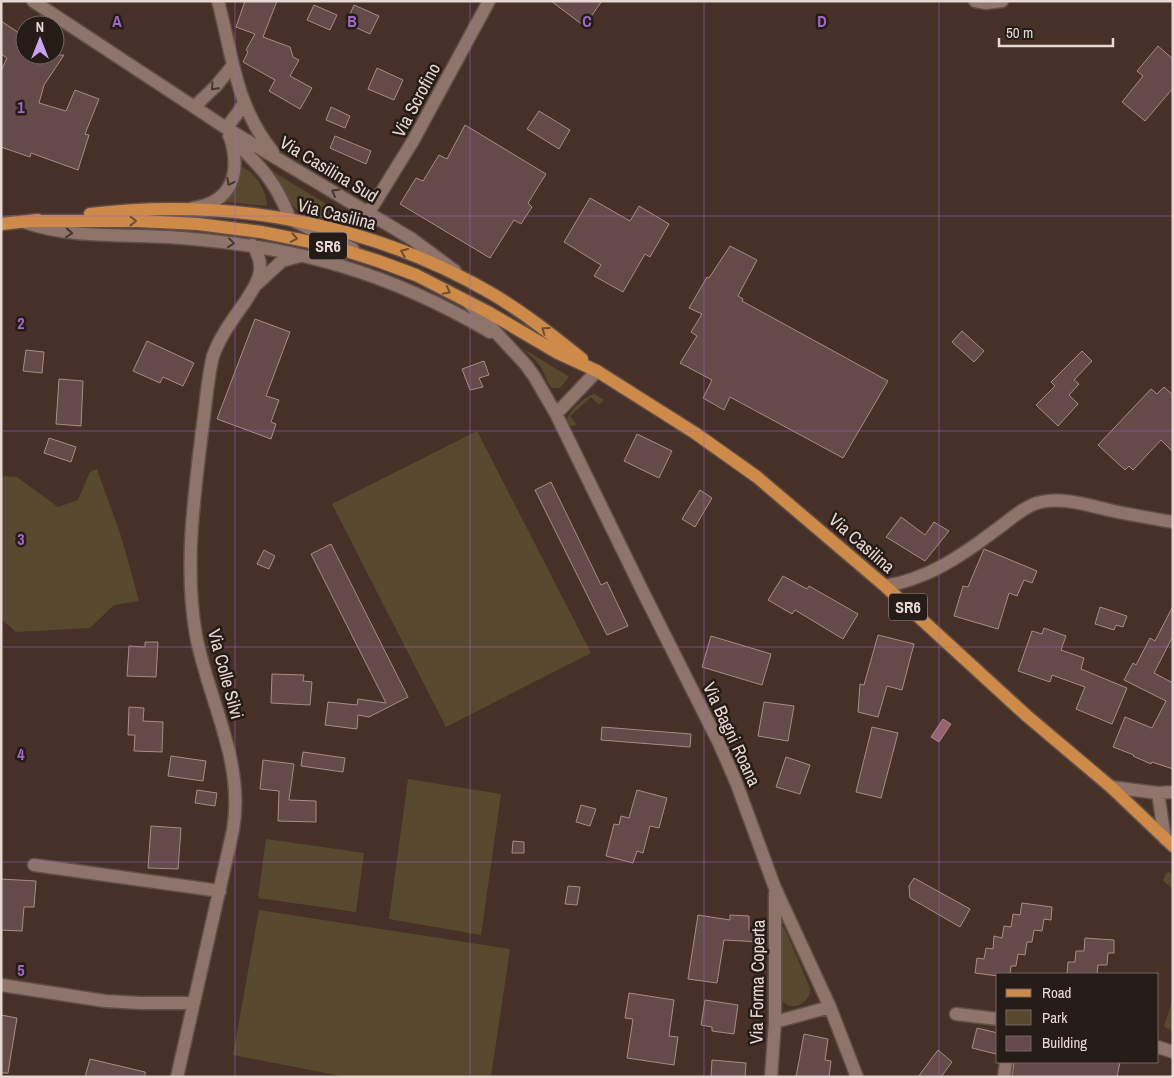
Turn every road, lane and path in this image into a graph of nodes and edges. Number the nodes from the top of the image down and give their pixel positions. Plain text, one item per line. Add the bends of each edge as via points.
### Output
1 (34, 1) edge
2 (218, 1) edge
3 (489, 1) edge
4 (975, 1) edge
5 (1002, 1) edge
6 (233, 65) junction
7 (244, 103) junction
8 (194, 107) junction
9 (227, 132) junction
10 (279, 159) junction
11 (184, 210) junction
12 (368, 212) junction
13 (290, 219) junction
14 (27, 221) junction
15 (1, 224) edge
16 (252, 246) junction
17 (304, 255) junction
18 (378, 261) junction
19 (462, 278) junction
20 (255, 286) junction
21 (467, 301) junction
22 (500, 338) junction
23 (597, 371) junction
24 (556, 414) junction
25 (1173, 522) edge
26 (885, 586) junction
27 (1112, 787) junction
28 (1173, 792) edge
29 (1158, 793) junction
30 (1169, 842) edge
31 (34, 865) dead end
32 (775, 888) junction
33 (220, 891) junction
34 (1, 985) edge
35 (194, 1003) junction
36 (830, 1007) junction
37 (956, 1014) dead end
38 (996, 1019) edge
39 (775, 1022) junction
40 (1159, 1047) edge
41 (1173, 1052) edge
42 (1006, 1063) edge
43 (177, 1077) edge
44 (772, 1077) edge
45 (857, 1077) edge
46 (1004, 1077) edge

1 - 8 street, Via Casilina Sud
2 - 6 street
3 - 12 street, Via Scrofino via 414,141
4 - 5 street
6 - 7 street
6 -> 8 street
7 - 9 street
7 - 10 street via 262,138
8 - 9 street, Via Casilina Sud
9 - 10 street, Via Casilina Sud
9 -> 11 street via 235,165 229,187 212,203
9 - 13 street via 271,179
12 -> 10 street, Via Casilina Sud
11 - 13 main road, Via Casilina / SR6
11 - 14 main road, Via Casilina / SR6 via 103,212
12 - 19 street, Via Casilina Sud via 432,253
13 - 18 street
19 -> 13 main road, Via Casilina / SR6 via 378,242
14 - 15 main road, Via Casilina / SR6
14 -> 16 street via 62,232 177,237
14 -> 18 main road, Via Casilina / SR6 via 160,221 209,225 314,242
16 - 17 street
16 - 20 street via 260,264
17 - 20 street via 282,261
17 - 22 street via 411,290
18 -> 21 main road, Via Casilina / SR6 via 416,275
23 -> 19 main road, Via Casilina / SR6 via 527,317
20 - 33 street, Via Colle Silvi via 213,356 192,522 194,626 231,756 236,787 235,822
21 - 22 street
21 - 23 main road, Via Casilina / SR6 via 558,353
22 - 24 street, Via Bagni Roana via 530,370
23 - 24 street
23 - 26 main road, Via Casilina / SR6 via 690,429 758,477
24 - 32 street, Via Bagni Roana via 719,742
25 - 26 street via 1070,502 1041,502 935,570
26 - 27 main road, Via Casilina / SR6 via 1027,716
27 - 29 street
27 - 30 main road, Via Casilina / SR6
28 - 29 street
29 - 30 street
31 - 33 street
32 - 36 street, Via Bagni Roana
32 - 39 street, Via Forma Coperta
33 - 35 street, Via Colle Silvi
34 - 35 street via 105,1001
35 - 43 street, Via Colle Silvi
36 - 39 street
36 - 45 street, Via Bagni Roana
37 - 38 street
39 - 44 street, Via Forma Coperta
40 - 41 street
42 - 46 street

